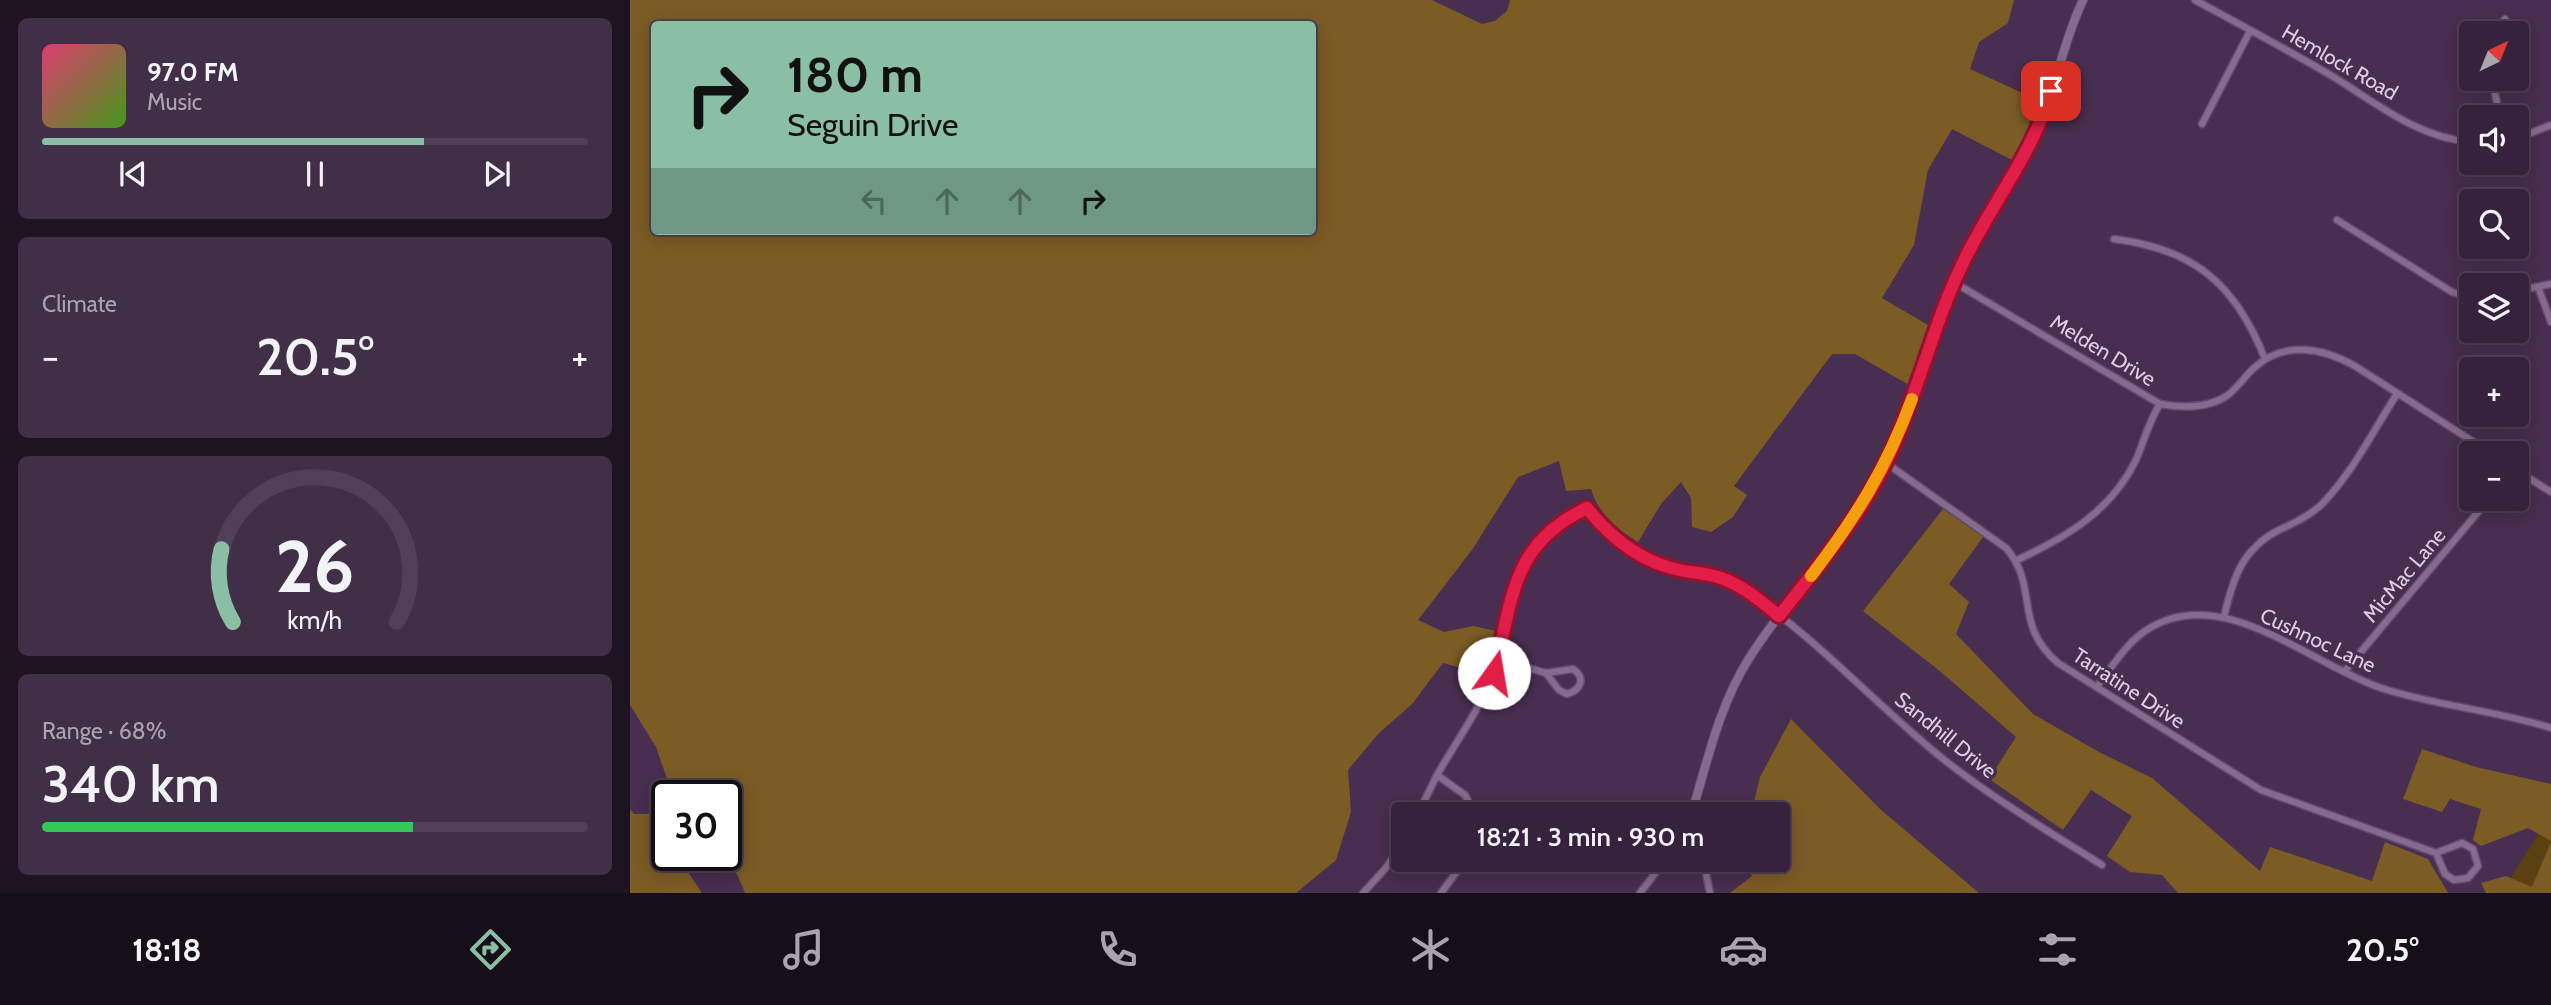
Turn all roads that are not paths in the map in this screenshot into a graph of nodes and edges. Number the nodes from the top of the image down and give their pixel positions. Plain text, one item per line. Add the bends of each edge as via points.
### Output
1 (2083, 0) edge
2 (2195, 0) edge
3 (2250, 31) junction
4 (2202, 124) dead end
5 (2551, 125) edge
6 (2529, 134) edge
7 (2459, 139) edge
8 (2337, 220) dead end
9 (2114, 239) dead end
10 (1955, 283) junction
11 (2551, 284) edge
12 (2538, 287) junction
13 (2529, 289) edge
14 (2459, 294) edge
15 (2551, 323) edge
16 (2265, 359) junction
17 (2398, 394) junction
18 (2160, 404) junction
19 (2472, 441) edge
20 (1886, 463) junction
21 (2529, 478) edge
22 (2551, 492) edge
23 (2480, 511) edge
24 (2017, 560) junction
25 (1779, 616) junction
26 (2224, 617) junction
27 (1498, 659) junction
28 (2344, 672) junction
29 (1546, 673) junction
30 (2097, 687) junction
31 (2551, 728) edge
32 (1437, 775) junction
33 (1424, 802) edge
34 (1469, 802) edge
35 (1695, 802) edge
36 (2436, 853) junction
37 (1391, 860) edge
38 (2102, 865) dead end
39 (1456, 872) edge
40 (1656, 872) edge
41 (1706, 872) edge
42 (1363, 893) edge
43 (1441, 893) edge
44 (1640, 893) edge
45 (1710, 893) edge

1 - 10 street via 2039,130 1978,233
2 - 3 street, Hemlock Road
3 - 4 street
3 - 7 street, Hemlock Road via 2425,132
5 - 6 street
8 - 14 street
9 - 16 street via 2165,250 2221,283 2251,326
10 - 18 street, Melden Drive
10 - 20 street
11 - 12 street
12 - 13 street
12 - 15 street
16 - 17 street, Melden Drive via 2298,349 2319,351 2344,360
16 - 18 street, Melden Drive via 2217,400 2190,407
17 - 19 street, Melden Drive
17 - 26 street via 2319,507 2268,536 2247,554 2237,569
18 - 24 street via 2129,473 2108,502 2066,536
20 - 24 street via 1970,520
20 - 25 street via 1856,515
21 - 22 street
23 - 28 street, MicMac Lane
24 - 30 street, Tarratine Drive via 2029,622 2040,646
25 - 27 street, Sandhill Drive via 1721,578 1644,558 1613,536 1587,508 1545,536 1523,563
25 - 35 street via 1731,692
25 - 38 street, Sandhill Drive via 1941,757
26 - 28 street, Cushnoc Lane
26 - 30 street, Cushnoc Lane via 2191,614 2160,623 2131,643
27 - 29 street
27 - 32 street via 1477,712
28 - 31 street, Cushnoc Lane via 2396,693
29 - 29 street via 1573,669 1581,682 1574,692 1564,693
30 - 36 street, Tarratine Drive via 2261,790
32 - 33 street
32 - 34 street
36 - 36 street via 2455,844 2468,845 2478,866 2468,878 2454,880 2445,874
37 - 42 street
39 - 43 street
40 - 44 street
41 - 45 street

